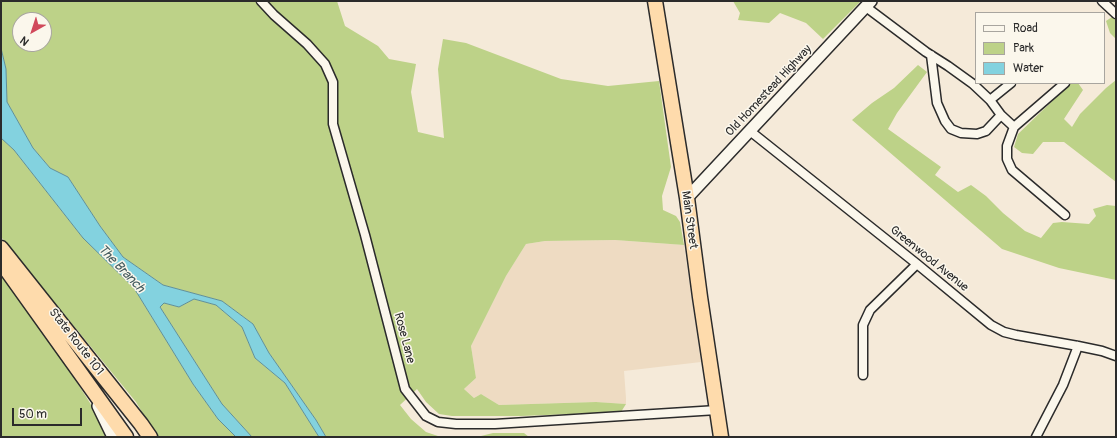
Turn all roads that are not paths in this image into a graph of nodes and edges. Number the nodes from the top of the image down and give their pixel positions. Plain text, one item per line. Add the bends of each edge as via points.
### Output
1 (261, 1) edge
2 (1102, 1) edge
3 (655, 3) edge
4 (869, 4) edge
5 (1116, 14) edge
6 (932, 55) junction
7 (1010, 84) edge
8 (1064, 84) edge
9 (990, 100) junction
10 (1001, 115) junction
11 (1014, 127) junction
12 (750, 131) junction
13 (686, 198) junction
14 (1064, 215) dead end
15 (1, 248) edge
16 (1, 262) edge
17 (917, 264) junction
18 (1078, 346) junction
19 (1116, 356) edge
20 (863, 375) dead end
21 (84, 378) junction
22 (717, 410) junction
23 (113, 437) edge
24 (126, 437) edge
25 (150, 437) edge
26 (721, 437) edge
27 (1036, 437) edge

1 - 22 street, Rose Lane via 308,44 325,64 333,82 333,124 405,389 426,416 438,422 495,424
2 - 5 street
3 - 13 highway, Main Street
4 - 6 street
4 - 12 main road, Old Homestead Highway
6 - 9 street via 973,84
6 - 10 street via 937,103 951,129 977,134 986,131
7 - 9 street
8 - 11 street
9 - 10 street
10 - 11 street
11 - 14 street via 1007,146 1007,159 1012,170
12 - 13 main road, Old Homestead Highway
12 - 17 street, Greenwood Avenue
13 - 22 highway, Main Street
15 - 25 highway, State Route 101
16 - 21 highway, State Route 101
17 - 18 street, Greenwood Avenue via 998,329 1016,335
17 - 20 street via 870,310 863,325
18 - 19 street, Greenwood Avenue
18 - 27 street via 1063,385
21 - 23 main road
21 - 24 highway, State Route 101
22 - 26 highway, Main Street

